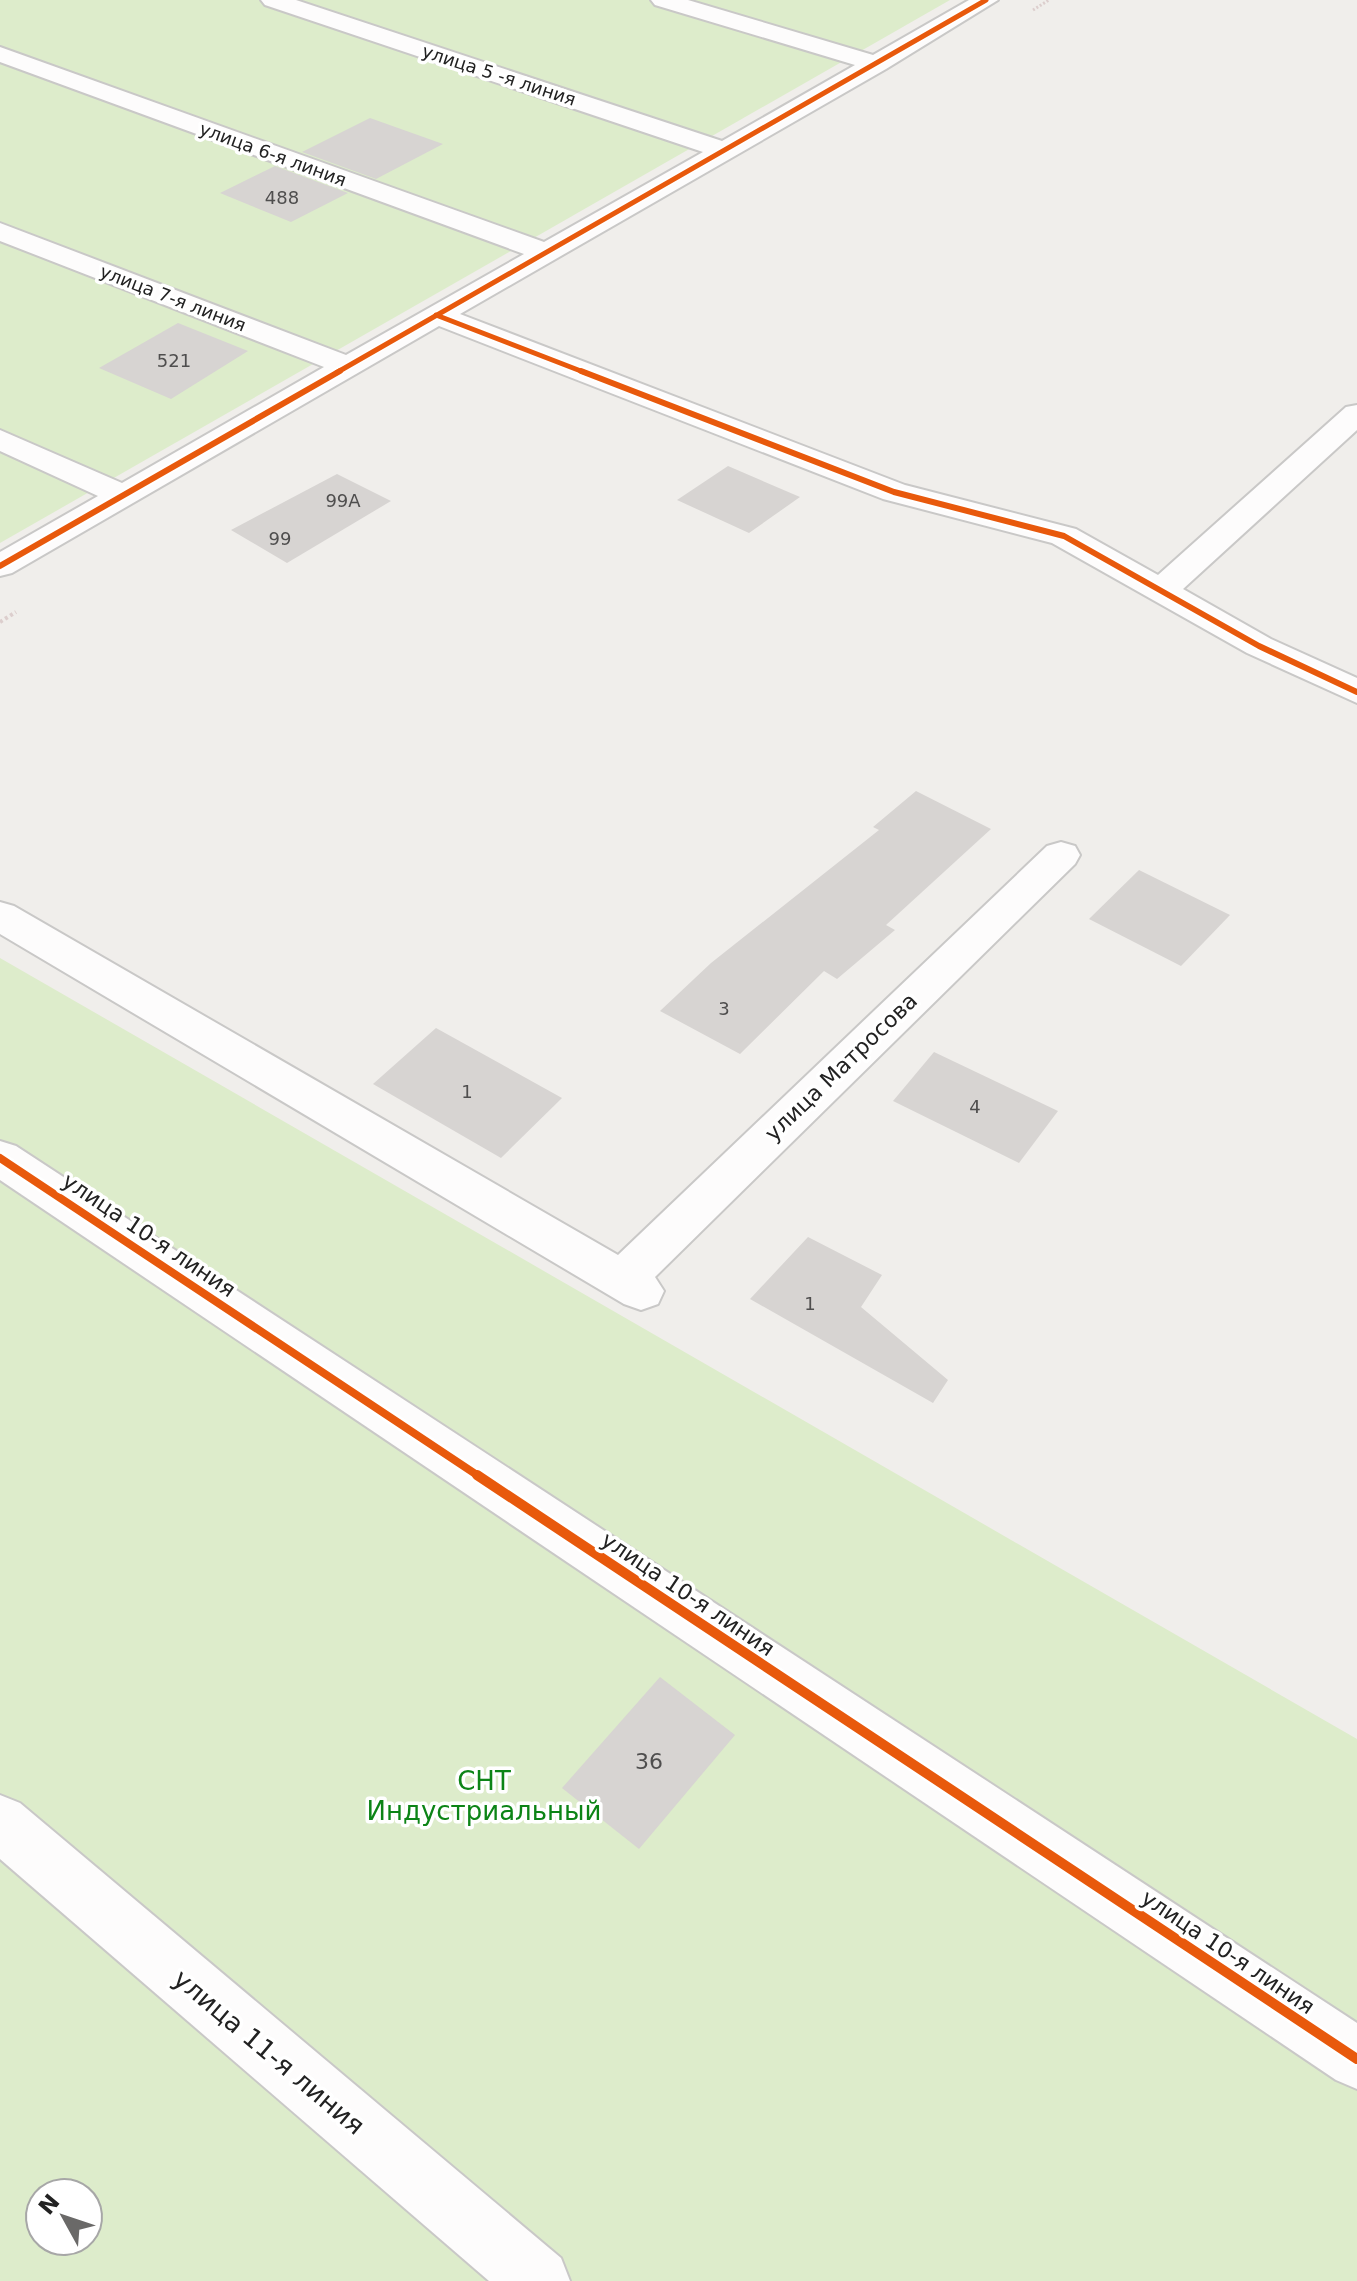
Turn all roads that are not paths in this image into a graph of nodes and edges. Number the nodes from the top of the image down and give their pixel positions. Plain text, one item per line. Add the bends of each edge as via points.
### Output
1 (273, 0) edge
2 (663, 0) edge
3 (986, 0) edge
4 (0, 54) edge
5 (877, 64) junction
6 (726, 151) junction
7 (0, 231) edge
8 (547, 253) junction
9 (436, 315) junction
10 (345, 365) junction
11 (1357, 414) edge
12 (0, 439) edge
13 (122, 495) junction
14 (0, 566) edge
15 (1161, 591) junction
16 (1357, 692) edge
17 (1061, 855) dead end
18 (0, 916) edge
19 (0, 1158) edge
20 (0, 1822) edge
21 (1357, 2059) edge
22 (538, 2281) edge

1 - 6 street, улица 5 -я линия
2 - 5 street
3 - 5 street
4 - 8 street, улица 6-я линия
5 - 6 street
6 - 8 street
7 - 10 street, улица 7-я линия
8 - 9 street
9 - 10 street
9 - 15 street via 894,492 1064,536
10 - 13 street
11 - 15 street
12 - 13 street
13 - 14 street
15 - 16 street via 1259,646
17 - 18 street, улица Матросова via 631,1285
19 - 21 street, улица 10-я линия
20 - 22 street, улица 11-я линия

